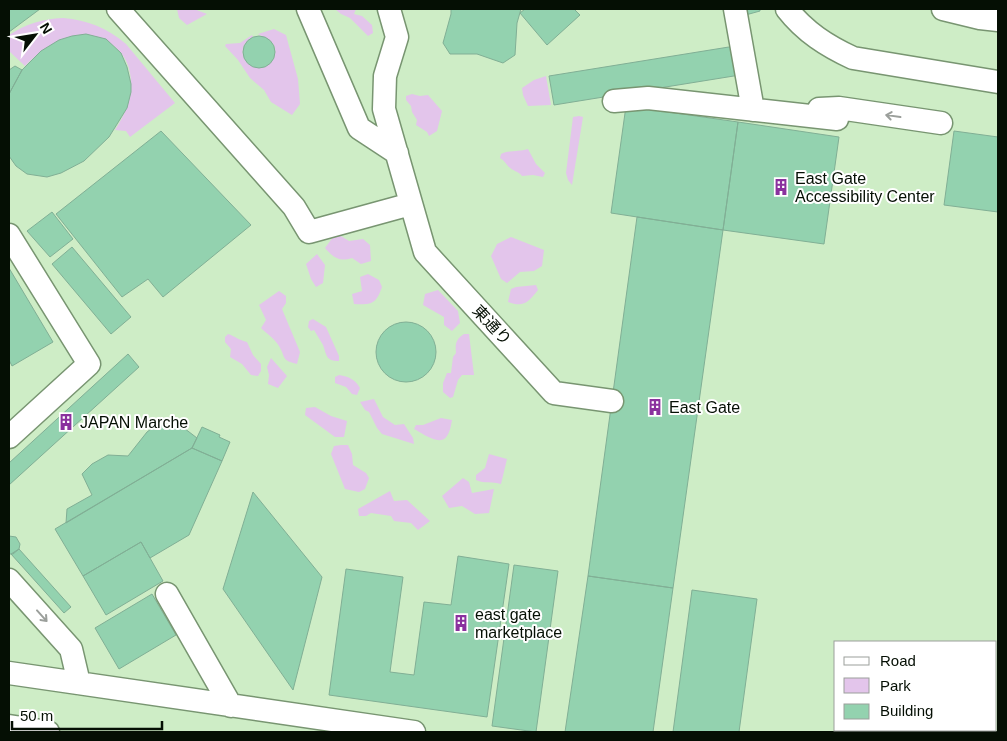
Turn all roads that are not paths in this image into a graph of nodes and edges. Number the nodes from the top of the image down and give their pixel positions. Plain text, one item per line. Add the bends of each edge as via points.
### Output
1 (118, 9) edge
2 (308, 9) edge
3 (389, 9) edge
4 (735, 9) edge
5 (787, 9) edge
6 (943, 9) edge
7 (998, 20) edge
8 (998, 82) edge
9 (614, 102) dead end
10 (753, 110) junction
11 (837, 119) dead end
12 (941, 123) dead end
13 (396, 154) junction
14 (411, 204) junction
15 (10, 236) edge
16 (612, 401) dead end
17 (9, 437) edge
18 (9, 580) edge
19 (167, 594) dead end
20 (9, 673) edge
21 (79, 683) junction
22 (231, 706) junction
23 (9, 726) edge
24 (48, 732) edge
25 (414, 732) edge

1 - 14 street via 294,206 309,232
2 - 13 street via 359,128
3 - 13 street, 東通り via 397,37 385,76 384,109
4 - 10 street
5 - 8 street via 812,35 853,58
6 - 7 street
9 - 10 street via 648,98
10 - 11 street
12 -> 10 street via 839,108
13 - 14 street, 東通り
14 - 16 street, 東通り via 425,252 554,393
15 - 17 street via 89,364
18 -> 21 street via 71,649
19 - 22 street
20 - 21 street
21 - 22 street
22 - 25 street
23 - 24 street

